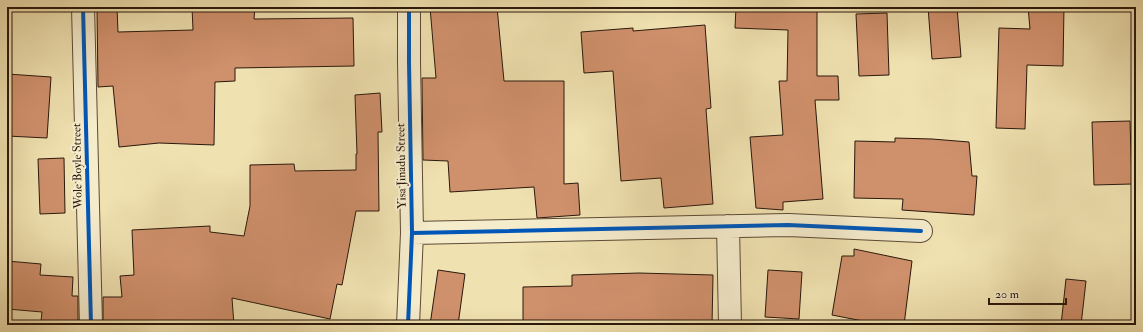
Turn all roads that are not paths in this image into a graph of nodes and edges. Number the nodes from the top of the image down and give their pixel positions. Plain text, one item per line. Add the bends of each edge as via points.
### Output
1 (83, 7) edge
2 (409, 7) edge
3 (728, 226) junction
4 (921, 231) dead end
5 (412, 233) junction
6 (91, 325) edge
7 (408, 325) edge
8 (730, 325) edge

1 - 6 street, Wole Boyle Street
2 - 5 street, Yisa Jinadu Street
3 - 4 street via 788,225
3 - 5 street
3 - 8 street
5 - 7 street, Yisa Jinadu Street

